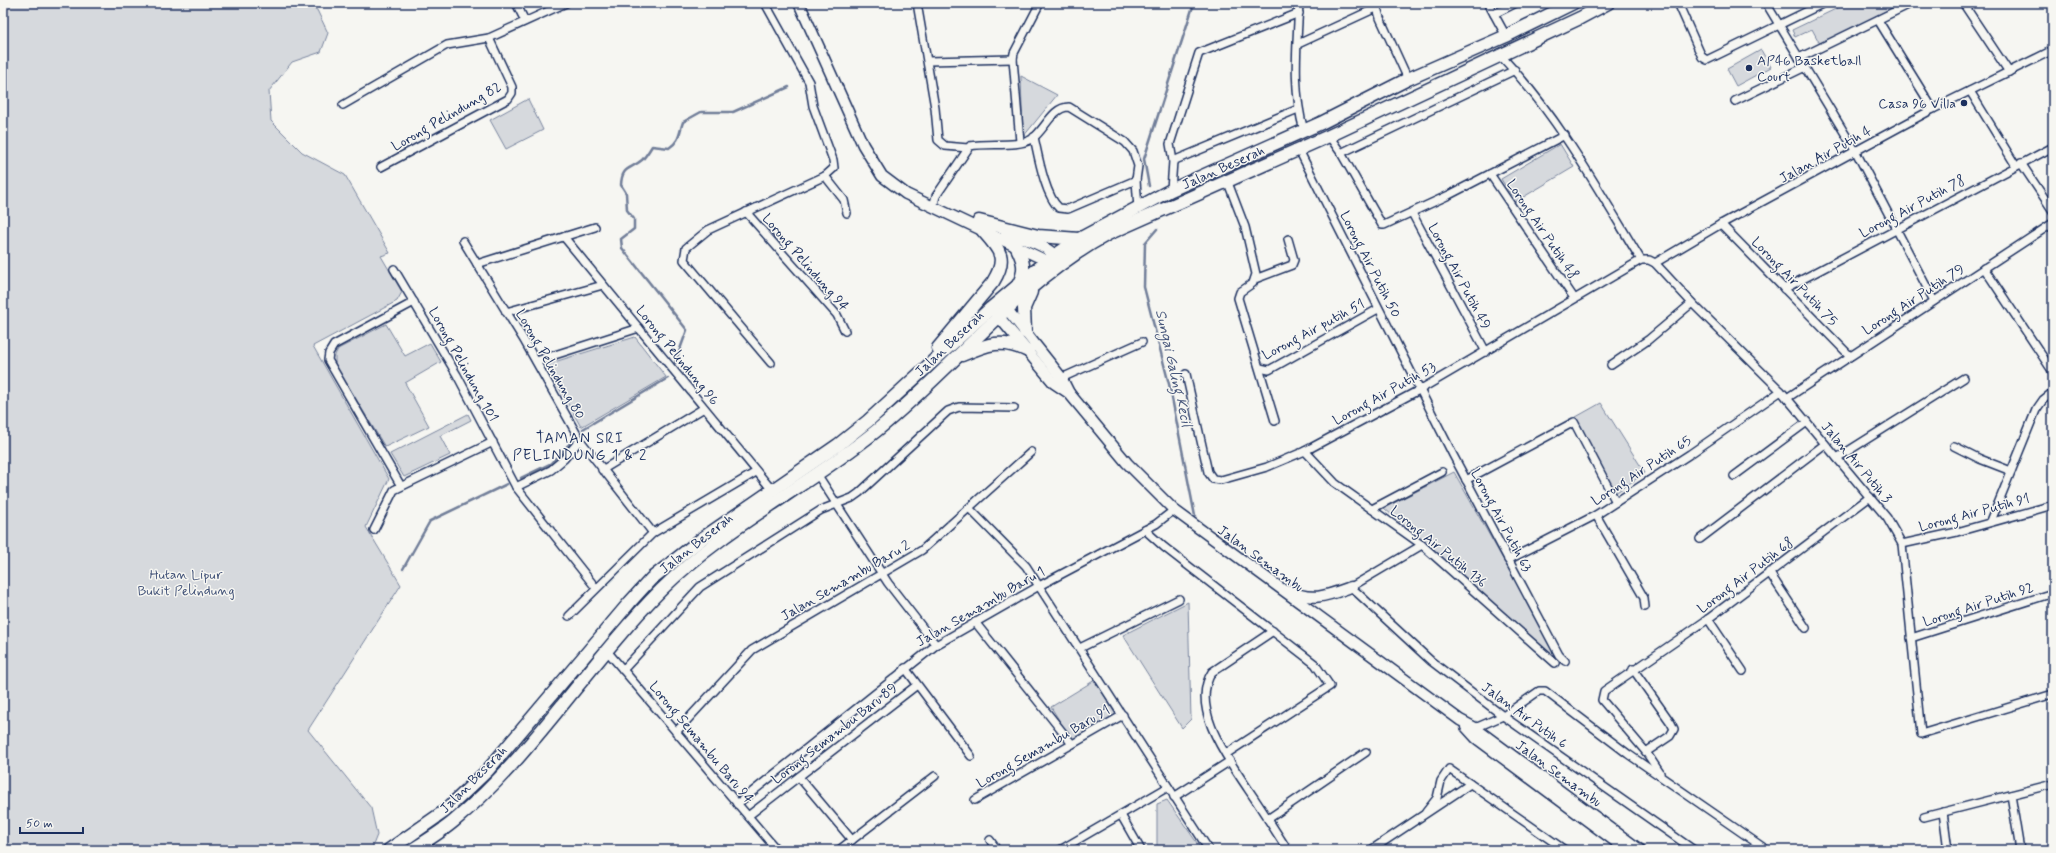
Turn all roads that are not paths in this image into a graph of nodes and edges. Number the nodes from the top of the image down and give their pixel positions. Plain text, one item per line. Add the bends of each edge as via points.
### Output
1 (516, 3) edge
2 (566, 3) edge
3 (765, 3) edge
4 (799, 3) edge
5 (917, 3) edge
6 (1040, 3) edge
7 (1299, 3) edge
8 (1488, 3) edge
9 (1516, 3) edge
10 (1573, 3) edge
11 (1608, 3) edge
12 (1678, 3) edge
13 (1766, 3) edge
14 (1824, 3) edge
15 (1912, 3) edge
16 (1963, 3) edge
17 (1376, 5) edge
18 (1299, 13) junction
19 (1494, 14) junction
20 (1878, 20) junction
21 (525, 21) junction
22 (1779, 24) junction
23 (1506, 36) junction
24 (489, 38) junction
25 (1298, 44) junction
26 (2053, 50) edge
27 (1501, 56) junction
28 (1799, 58) junction
29 (1013, 59) junction
30 (928, 61) junction
31 (1805, 67) junction
32 (1515, 70) junction
33 (2010, 72) junction
34 (1408, 79) junction
35 (1970, 91) junction
36 (1735, 101) dead end
37 (343, 105) dead end
38 (1298, 109) junction
39 (1933, 109) junction
40 (1304, 131) junction
41 (1565, 135) junction
42 (1330, 136) junction
43 (1034, 137) junction
44 (1020, 142) junction
45 (2053, 147) edge
46 (968, 148) junction
47 (1299, 150) junction
48 (1856, 152) junction
49 (1341, 153) junction
50 (1173, 161) junction
51 (2019, 165) junction
52 (382, 168) dead end
53 (1490, 174) junction
54 (824, 176) junction
55 (1136, 180) junction
56 (1227, 180) junction
57 (1171, 190) junction
58 (933, 207) junction
59 (1138, 209) junction
60 (2053, 211) edge
61 (746, 212) junction
62 (847, 213) dead end
63 (1412, 214) junction
64 (2053, 222) edge
65 (1721, 224) junction
66 (981, 226) junction
67 (595, 227) dead end
68 (1896, 229) junction
69 (564, 237) junction
70 (1079, 239) junction
71 (1288, 239) dead end
72 (463, 241) dead end
73 (1015, 244) junction
74 (1641, 260) junction
75 (1055, 262) junction
76 (1655, 263) junction
77 (477, 264) junction
78 (1984, 268) junction
79 (394, 269) dead end
80 (1255, 279) junction
81 (1036, 284) junction
82 (603, 285) junction
83 (1018, 286) junction
84 (1784, 289) junction
85 (1574, 298) junction
86 (1934, 301) junction
87 (414, 302) junction
88 (1692, 303) junction
89 (999, 309) junction
90 (1378, 309) junction
91 (506, 312) junction
92 (638, 328) junction
93 (845, 331) dead end
94 (1025, 332) junction
95 (1142, 342) dead end
96 (1028, 351) junction
97 (1486, 352) junction
98 (1850, 356) junction
99 (954, 358) junction
100 (536, 361) junction
101 (771, 363) dead end
102 (1611, 365) dead end
103 (1260, 368) junction
104 (2053, 372) edge
105 (1186, 374) dead end
106 (1964, 378) dead end
107 (1058, 380) junction
108 (1421, 389) junction
109 (1781, 391) junction
110 (2053, 392) edge
111 (1787, 398) junction
112 (704, 408) junction
113 (1014, 408) dead end
114 (868, 421) junction
115 (1275, 422) dead end
116 (1807, 422) junction
117 (580, 440) junction
118 (493, 442) junction
119 (1825, 444) junction
120 (1954, 446) dead end
121 (1305, 451) junction
122 (1031, 452) dead end
123 (1837, 458) junction
124 (602, 470) junction
125 (2011, 471) junction
126 (756, 472) junction
127 (1442, 472) dead end
128 (817, 474) junction
129 (1734, 476) dead end
130 (1466, 480) junction
131 (402, 486) junction
132 (516, 487) junction
133 (772, 490) junction
134 (1870, 497) junction
135 (1616, 502) junction
136 (837, 504) junction
137 (2053, 504) edge
138 (969, 508) junction
139 (1372, 509) junction
140 (1174, 510) junction
141 (1596, 515) junction
142 (1991, 521) junction
143 (374, 530) dead end
144 (1145, 530) junction
145 (653, 533) junction
146 (1700, 539) dead end
147 (1902, 544) junction
148 (1422, 546) junction
149 (1508, 560) junction
150 (1251, 568) junction
151 (1769, 572) junction
152 (883, 574) junction
153 (1039, 586) junction
154 (1350, 587) junction
155 (596, 588) junction
156 (2053, 594) edge
157 (1179, 599) dead end
158 (1645, 607) dead end
159 (569, 616) dead end
160 (1708, 620) junction
161 (975, 622) junction
162 (1806, 628) dead end
163 (1273, 631) junction
164 (1911, 638) junction
165 (936, 645) junction
166 (1080, 648) junction
167 (607, 651) junction
168 (1565, 661) dead end
169 (1555, 663) dead end
170 (905, 668) junction
171 (1633, 669) junction
172 (623, 670) junction
173 (1743, 671) dead end
174 (917, 684) junction
175 (2053, 694) edge
176 (1123, 715) junction
177 (1502, 716) junction
178 (1460, 720) junction
179 (1475, 728) junction
180 (676, 732) junction
181 (1072, 744) junction
182 (1366, 752) dead end
183 (1646, 752) junction
184 (1226, 754) junction
185 (971, 756) dead end
186 (1230, 761) junction
187 (935, 776) dead end
188 (799, 777) junction
189 (1662, 777) junction
190 (1470, 784) junction
191 (2053, 784) edge
192 (1168, 787) junction
193 (2011, 795) junction
194 (1174, 796) junction
195 (975, 800) dead end
196 (737, 804) junction
197 (1426, 812) junction
198 (1943, 812) junction
199 (1121, 815) junction
200 (748, 816) junction
201 (1924, 817) dead end
202 (1268, 819) junction
203 (852, 840) junction
204 (990, 840) dead end
205 (389, 850) edge
206 (412, 850) edge
207 (777, 850) edge
208 (839, 850) edge
209 (996, 850) edge
210 (1060, 850) edge
211 (1141, 850) edge
212 (1209, 850) edge
213 (1286, 850) edge
214 (1371, 850) edge
215 (1565, 850) edge
216 (1627, 850) edge
217 (1640, 850) edge
218 (1694, 850) edge
219 (1767, 850) edge
220 (1948, 850) edge
221 (2020, 850) edge

1 - 21 street
2 - 21 street
3 - 54 street via 809,82 813,106 834,164 832,171
4 - 58 main road via 874,164 882,176 893,185
5 - 30 street
6 - 29 street
7 - 18 street
8 - 19 street
9 - 19 street
10 - 23 highway, Jalan Beserah
11 - 27 highway, Jalan Beserah
12 - 22 street via 1704,60 1712,59
13 - 22 street
14 - 22 street
15 - 20 street
16 - 33 street
17 - 25 street
17 - 34 street
18 - 25 street
18 - 50 street via 1200,53 1170,144
19 - 23 street
20 - 28 street
20 - 39 street
21 - 24 street
22 - 28 street
23 - 34 highway, Jalan Beserah
24 - 37 street via 447,45
24 - 52 street, Lorong Pelindung 82 via 512,87 508,99
25 - 38 street
26 - 33 street, Jalan Air Putih 4
27 - 32 street
27 - 42 highway, Jalan Beserah
28 - 31 street
29 - 30 street
29 - 44 street
30 - 46 street via 938,140 945,146
31 - 36 street
31 - 48 street
32 - 41 street
32 - 49 street
33 - 35 street, Jalan Air Putih 4
34 - 40 highway, Jalan Beserah
35 - 39 street, Jalan Air Putih 4
35 - 51 street
38 - 40 street
38 - 50 street
39 - 48 street, Jalan Air Putih 4
40 - 57 highway, Jalan Beserah
41 - 53 street
41 - 74 street
42 - 47 highway, Jalan Beserah
42 - 49 street
43 - 44 street
43 - 55 street via 1056,112 1063,107 1069,107 1130,147 1138,166
43 - 55 street via 1043,176 1054,203 1059,208 1068,208
44 - 46 street
45 - 51 street, Lorong Air Putih 78
46 - 58 street via 936,196
47 - 56 highway, Jalan Beserah
47 - 90 street, Lorong Air Putih 50
48 - 65 street, Jalan Air Putih 4
48 - 68 street
49 - 63 street via 1382,224
50 - 57 street
51 - 60 street
51 - 68 street, Lorong Air Putih 78
53 - 63 street
53 - 85 street, Lorong Air Putih 48
54 - 61 street
54 - 62 street via 844,200
55 - 59 street
56 - 75 highway, Jalan Beserah via 1108,234
56 - 80 street via 1245,227
57 - 59 highway, Jalan Beserah
58 - 66 main road
59 - 70 highway, Jalan Beserah
61 - 93 street, Lorong Pelindung 94 via 837,315
61 - 101 street via 705,232 686,248 684,260
63 - 97 street, Lorong Air Putih 49
64 - 78 street, Lorong Air Putih 79
65 - 76 street, Jalan Air Putih 4
65 - 84 street, Lorong Air Putih 75
66 - 70 highway via 1038,236
66 - 73 main road
66 - 75 main road via 1040,246
66 - 114 highway via 1000,250 1000,266 993,282 942,344
67 - 69 street
68 - 84 street, Lorong Air Putih 78
68 - 86 street
69 - 77 street
69 - 82 street, Lorong Pelindung 96
70 - 75 highway, Jalan Beserah
71 - 80 street via 1294,260 1292,265
72 - 77 street, Lorong Pelindung 80
73 - 75 main road
73 - 83 highway via 1024,263 1023,276
74 - 76 street
74 - 85 street, Lorong Air Putih 53
75 - 81 highway, Jalan Beserah
75 - 83 highway, Jalan Beserah
76 - 88 street, Jalan Air Putih 3
77 - 91 street, Lorong Pelindung 80
78 - 86 street, Lorong Air Putih 79
78 - 104 street
79 - 87 street, Lorong Pelindung 101
80 - 103 street via 1237,295
81 - 89 highway, Jalan Beserah
81 - 94 highway via 1025,303
82 - 91 street
82 - 92 street, Lorong Pelindung 96
83 - 89 highway, Jalan Beserah
84 - 98 street, Lorong Air Putih 75
85 - 97 street, Lorong Air Putih 53
86 - 98 street, Lorong Air Putih 79
87 - 118 street, Lorong Pelindung 101 via 458,375
87 - 131 street via 334,345 328,360
88 - 102 street via 1648,340
88 - 109 street, Jalan Air Putih 3
89 - 94 main road, Jalan Semambu
89 - 96 main road, Jalan Semambu
89 - 99 highway, Jalan Beserah
89 - 114 highway, Jalan Beserah
90 - 103 street, Lorong Air putih 51 via 1270,370
90 - 108 street, Lorong Air Putih 50
91 - 100 street, Lorong Pelindung 80
92 - 100 street
92 - 112 street, Lorong Pelindung 96
94 - 107 main road, Jalan Semambu
95 - 107 street
96 - 99 highway via 1016,345 996,343
96 - 107 main road, Jalan Semambu
97 - 108 street, Lorong Air Putih 53
98 - 111 street, Lorong Air Putih 79
99 - 128 highway, Jalan Beserah via 876,431
100 - 117 street, Lorong Pelindung 80
103 - 115 street
105 - 121 street, Lorong Air Putih 53 via 1208,472 1213,479 1221,480 1268,467
106 - 123 street
107 - 140 main road, Jalan Semambu via 1127,463
108 - 121 street, Lorong Air Putih 53
108 - 130 street, Lorong Air Putih 63
109 - 111 street, Jalan Air Putih 3
109 - 135 street, Lorong Air Putih 65
110 - 125 street via 2036,410
111 - 116 street, Jalan Air Putih 3
112 - 124 street
112 - 126 street, Lorong Pelindung 96
113 - 136 street via 953,408 859,493
114 - 133 highway, Jalan Beserah
116 - 119 street, Jalan Air Putih 3
116 - 129 street
117 - 124 street, Lorong Pelindung 80
117 - 132 street via 551,470
118 - 131 street
118 - 132 street, Lorong Pelindung 101
119 - 123 street, Jalan Air Putih 3
119 - 146 street
120 - 125 street
121 - 139 street, Lorong Air Putih 136 via 1335,483
122 - 138 street, Jalan Semambu Baru 2
123 - 134 street, Jalan Air Putih 3
124 - 145 street, Lorong Pelindung 80
125 - 142 street
126 - 133 street, Lorong Pelindung 96
126 - 145 street
127 - 139 street
128 - 136 street
128 - 167 highway, Jalan Beserah via 739,527 684,570 662,589
130 - 135 street via 1574,422
130 - 149 street, Lorong Air Putih 63
131 - 143 street via 394,490
132 - 155 street, Lorong Pelindung 101
133 - 205 highway, Jalan Beserah via 703,538 651,579 487,771 445,811
134 - 147 street, Jalan Air Putih 3 via 1887,518
134 - 151 street, Lorong Air Putih 68
135 - 141 street, Lorong Air Putih 65
136 - 152 street
136 - 172 street via 821,510 700,587
137 - 142 street, Lorong Air Putih 91
138 - 152 street, Jalan Semambu Baru 2 via 931,543
138 - 153 street, Lorong Semambu Baru 91 via 1026,566
139 - 148 street, Lorong Air Putih 136
140 - 144 street, Jalan Semambu Baru 1
140 - 150 main road, Jalan Semambu
141 - 149 street, Lorong Air Putih 65
141 - 158 street via 1644,598
142 - 147 street, Lorong Air Putih 91 via 1957,532
144 - 153 street, Jalan Semambu Baru 1
144 - 163 street
145 - 155 street
147 - 164 street, Jalan Air Putih 3
148 - 154 street
148 - 169 street, Lorong Air Putih 136
149 - 168 street, Lorong Air Putih 63
150 - 154 main road via 1297,595 1308,598
150 - 178 main road, Jalan Semambu
151 - 160 street, Lorong Air Putih 68
151 - 162 street
152 - 165 street
152 - 180 street, Jalan Semambu Baru 2 via 752,650
153 - 161 street, Jalan Semambu Baru 1
153 - 166 street, Lorong Semambu Baru 91
154 - 177 street, Jalan Air Putih 6 via 1431,661
155 - 159 street
156 - 164 street, Lorong Air Putih 92
157 - 166 street
160 - 171 street, Lorong Air Putih 68
160 - 173 street
161 - 165 street, Jalan Semambu Baru 1
161 - 181 street
163 - 184 street via 1216,668 1208,678 1207,712 1217,741
163 - 184 street via 1315,664 1330,686
164 - 175 street, Jalan Air Putih 3 via 1921,734
165 - 170 street, Jalan Semambu Baru 1
166 - 176 street, Lorong Semambu Baru 91
167 - 172 street, Lorong Semambu Baru 94
167 - 206 highway, Jalan Beserah via 525,748 474,803 452,823
170 - 174 street, Lorong Semambu Baru 89
170 - 196 street, Jalan Semambu Baru 1
171 - 183 street via 1671,723 1673,733
171 - 183 street, Lorong Air Putih 68 via 1604,690 1602,700
172 - 180 street, Lorong Semambu Baru 94
174 - 185 street, Lorong Semambu Baru 89
174 - 188 street, Lorong Semambu Baru 89
176 - 181 street, Lorong Semambu Baru 91
176 - 192 street, Lorong Semambu Baru 91
177 - 179 street
177 - 189 street via 1539,691 1545,691
177 - 218 street, Jalan Air Putih 6
178 - 179 main road, Jalan Semambu
178 - 216 main road, Jalan Semambu via 1476,738
179 - 217 main road, Jalan Semambu
180 - 196 street, Lorong Semambu Baru 94
181 - 195 street, Lorong Semambu Baru 91
182 - 202 street
183 - 189 street
184 - 186 street
186 - 194 street
186 - 202 street
187 - 203 street
188 - 200 street, Lorong Semambu Baru 89
188 - 203 street
189 - 219 street
190 - 197 street via 1438,807
190 - 197 street via 1448,769 1441,781 1437,798
190 - 215 street
191 - 193 street
192 - 194 street, Lorong Semambu Baru 91
192 - 199 street
193 - 198 street
193 - 221 street
194 - 212 street, Lorong Semambu Baru 91
196 - 200 street, Lorong Semambu Baru 94
197 - 214 street
198 - 201 street
198 - 220 street
199 - 210 street
199 - 211 street
200 - 207 street, Lorong Semambu Baru 94
202 - 213 street
203 - 208 street
204 - 209 street

